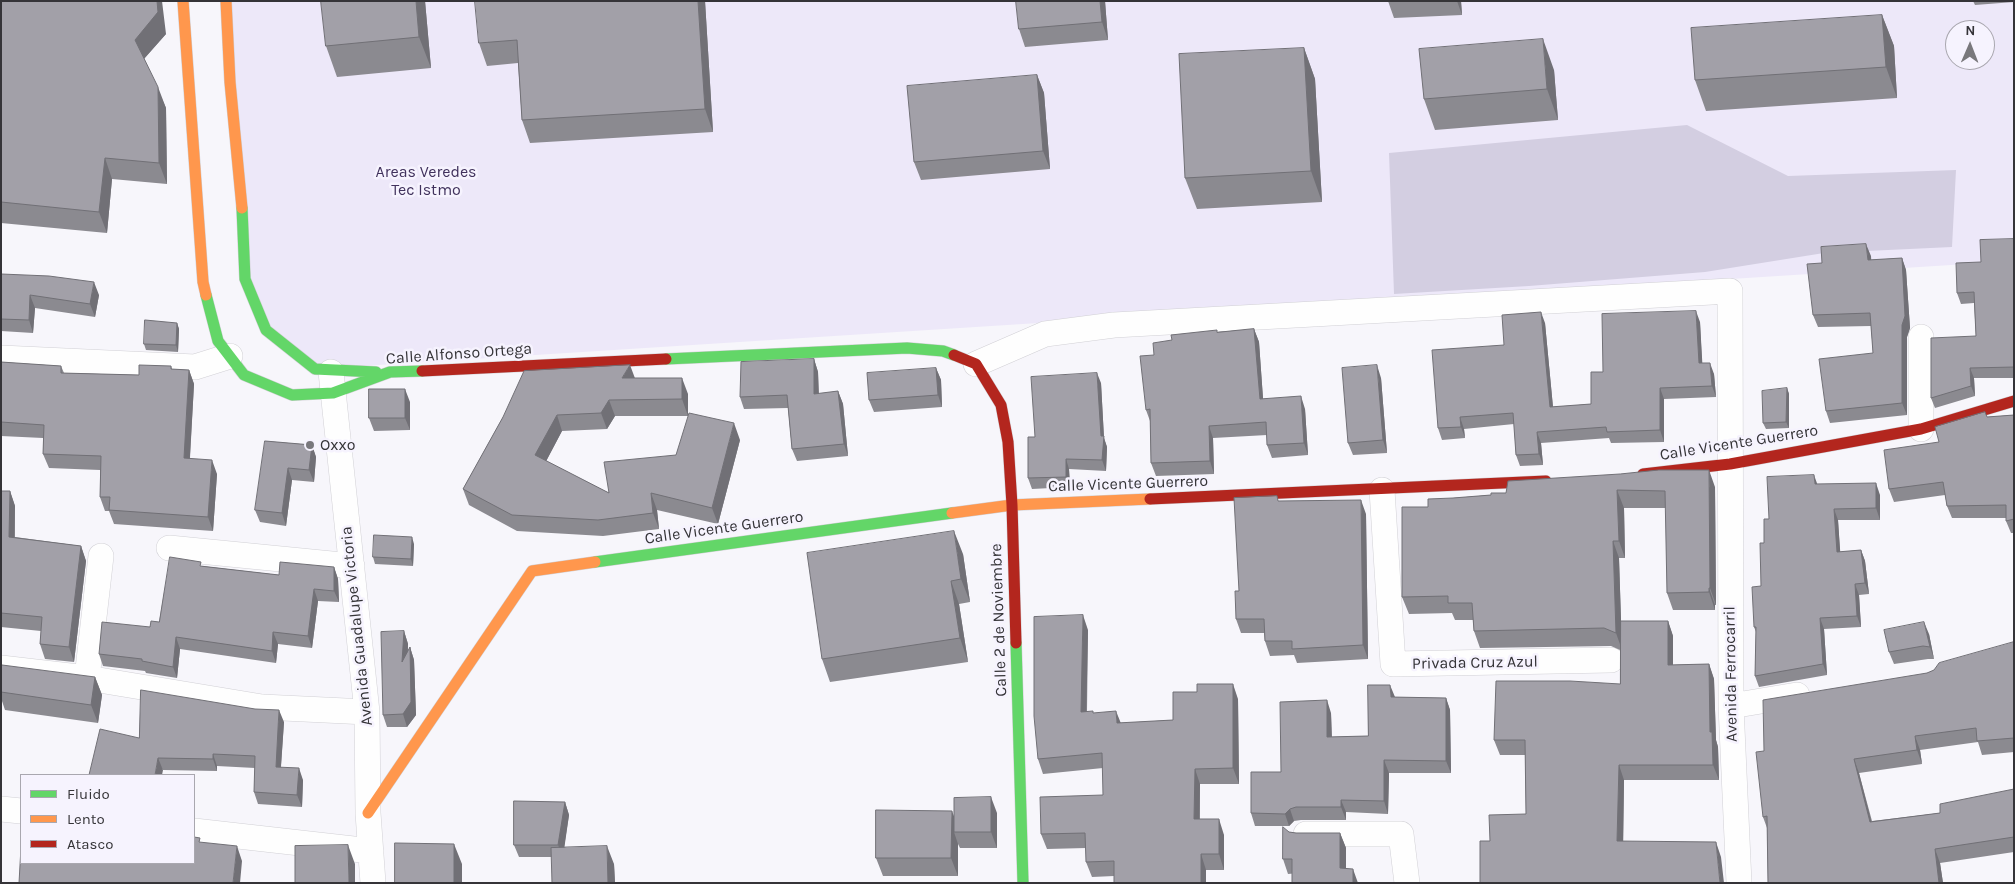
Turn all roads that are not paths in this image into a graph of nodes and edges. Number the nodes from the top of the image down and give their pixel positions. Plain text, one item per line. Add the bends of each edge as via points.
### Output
1 (183, 1) edge
2 (226, 1) edge
3 (1921, 337) dead end
4 (230, 356) junction
5 (1, 358) edge
6 (976, 364) junction
7 (390, 372) junction
8 (332, 381) junction
9 (2014, 401) edge
10 (1921, 429) junction
11 (1730, 464) junction
12 (1634, 475) edge
13 (1557, 480) edge
14 (1382, 490) junction
15 (1012, 505) junction
16 (170, 548) dead end
17 (101, 556) dead end
18 (352, 566) junction
19 (1611, 660) dead end
20 (1, 668) edge
21 (88, 678) junction
22 (1816, 692) edge
23 (1730, 706) junction
24 (367, 712) junction
25 (1, 809) edge
26 (20, 811) edge
27 (368, 813) junction
28 (195, 831) edge
29 (1301, 834) edge
30 (371, 852) junction
31 (373, 883) edge
32 (1023, 883) edge
33 (1407, 883) edge
34 (1739, 883) edge

1 - 4 street, Calle Alfonso Ortega via 203,282 218,341
2 - 8 street via 245,279 266,330
3 - 10 street
4 - 5 street via 196,367
4 - 8 street, Calle Alfonso Ortega via 244,375 292,396
6 - 7 street, Calle Alfonso Ortega via 942,351 907,348
6 - 11 street, Avenida Ferrocarril via 1045,334 1114,325 1730,291
6 - 15 street, Calle 2 de Noviembre via 1001,405 1008,442
7 - 8 street
7 - 8 street, Calle Alfonso Ortega
8 - 18 street, Avenida Guadalupe Victoria
9 - 10 street, Calle Vicente Guerrero
10 - 11 street, Calle Vicente Guerrero
11 - 12 street, Calle Vicente Guerrero
11 - 23 street, Avenida Ferrocarril
13 - 14 street, Calle Vicente Guerrero
14 - 15 street, Calle Vicente Guerrero
14 - 19 street, Privada Cruz Azul via 1393,664
15 - 27 street, Calle Vicente Guerrero via 532,571
15 - 32 street, Calle 2 de Noviembre
16 - 18 street
17 - 21 street
18 - 24 street, Avenida Guadalupe Victoria
20 - 21 street
21 - 24 street via 262,707
22 - 23 street
23 - 34 street, Avenida Ferrocarril
24 - 27 street, Avenida Guadalupe Victoria
25 - 26 street
27 - 30 street, Avenida Guadalupe Victoria
28 - 30 street
29 - 33 street via 1401,834
30 - 31 street, Avenida Guadalupe Victoria

